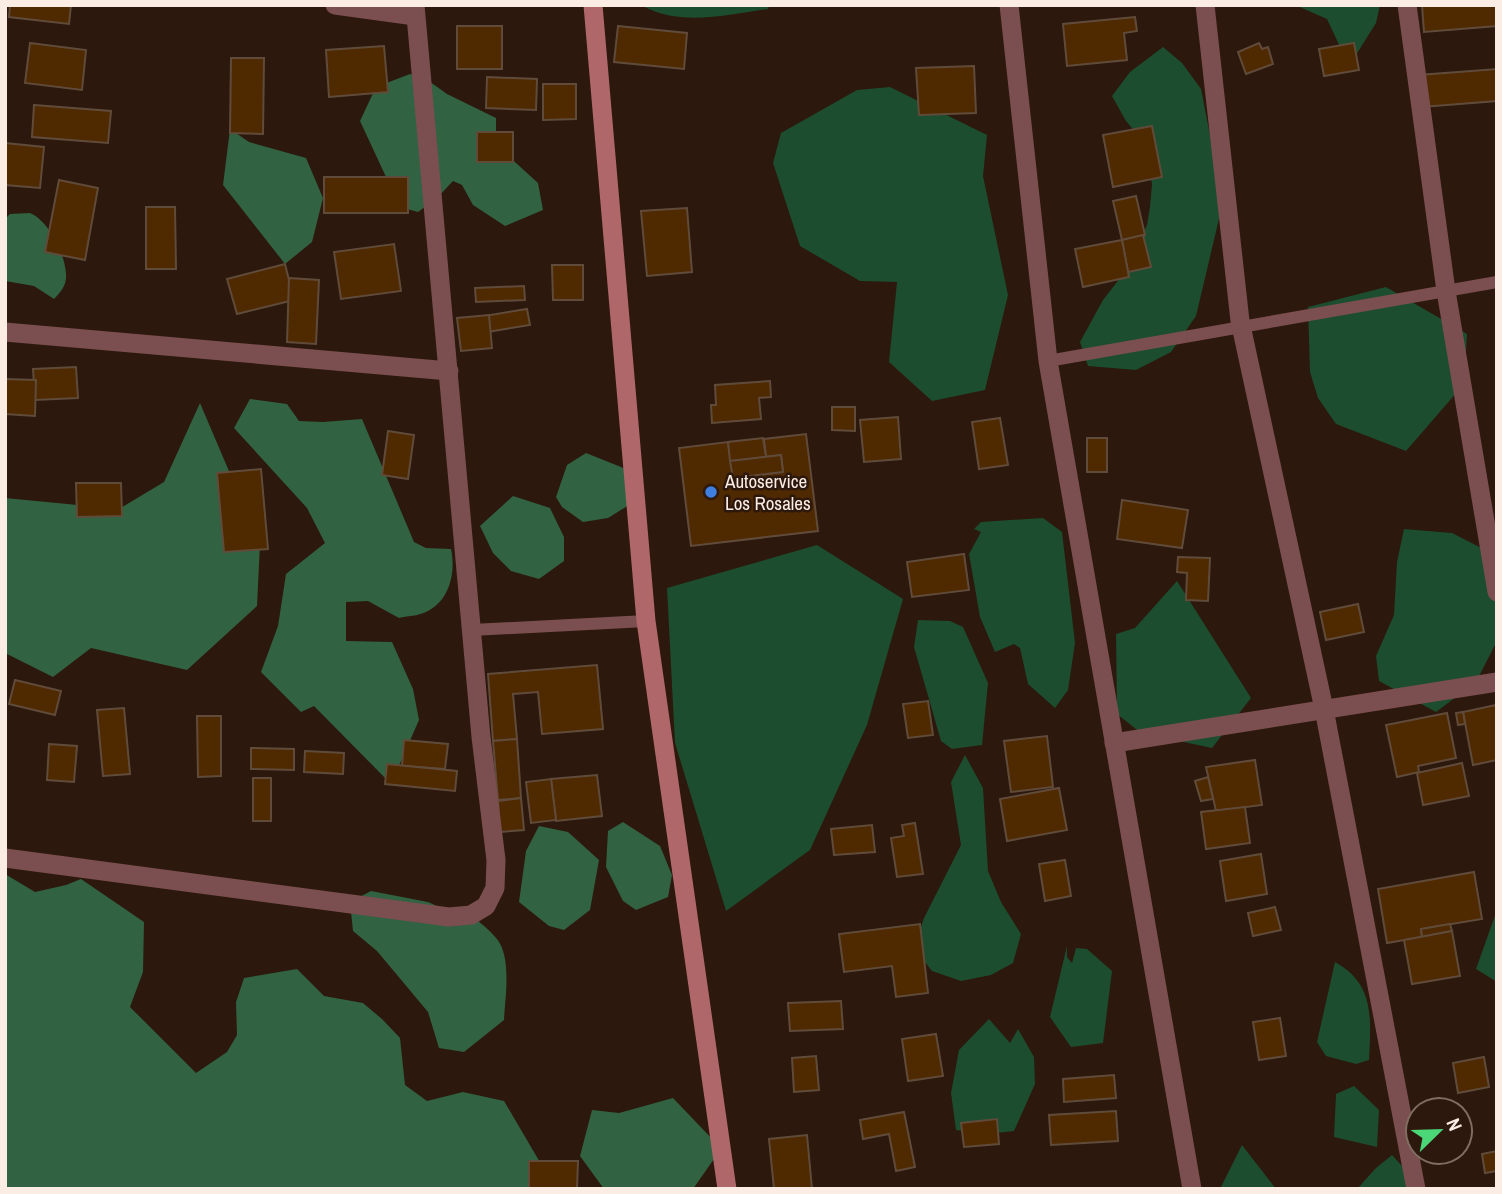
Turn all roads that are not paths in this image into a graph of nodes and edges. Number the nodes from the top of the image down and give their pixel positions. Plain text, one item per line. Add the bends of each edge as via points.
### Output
1 (335, 5) edge
2 (593, 5) edge
3 (1009, 5) edge
4 (1205, 5) edge
5 (1407, 5) edge
6 (415, 10) edge
7 (1497, 282) edge
8 (1446, 291) junction
9 (1241, 327) junction
10 (5, 332) edge
11 (1048, 361) junction
12 (449, 371) junction
13 (1497, 592) edge
14 (646, 621) junction
15 (472, 630) junction
16 (1497, 682) edge
17 (1324, 709) junction
18 (1114, 743) junction
19 (5, 858) edge
20 (727, 1189) edge
21 (1192, 1189) edge
22 (1416, 1189) edge

1 - 6 street
2 - 14 main road
3 - 11 street
4 - 9 street
5 - 8 street
6 - 12 street
7 - 8 lane
8 - 9 lane
8 - 13 street
9 - 11 lane
9 - 17 street
10 - 12 street
11 - 18 street
12 - 15 street
14 - 15 lane
14 - 20 main road
15 - 19 street via 496,860 495,888 486,906 471,915 428,915
16 - 17 street
17 - 18 street
17 - 22 street
18 - 21 street

